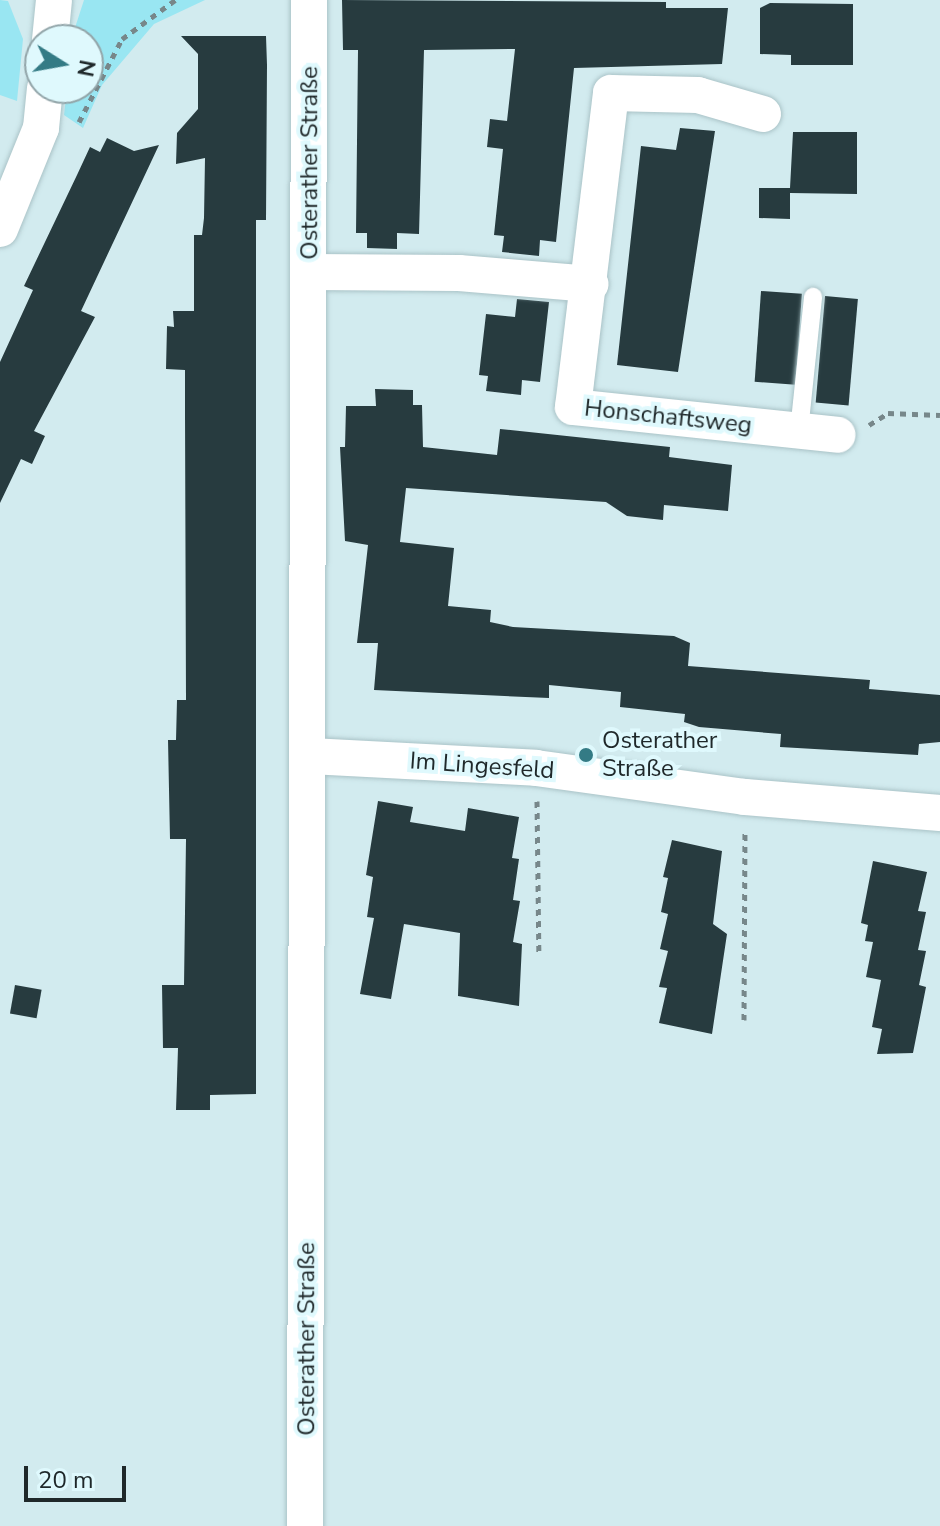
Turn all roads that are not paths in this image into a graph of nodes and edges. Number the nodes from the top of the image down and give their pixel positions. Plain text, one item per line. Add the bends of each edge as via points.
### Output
1 (54, 0) edge
2 (309, 0) edge
3 (52, 24) edge
4 (43, 104) edge
5 (763, 114) dead end
6 (0, 229) edge
7 (310, 272) junction
8 (591, 284) junction
9 (813, 297) dead end
10 (799, 431) junction
11 (838, 435) road end
12 (310, 756) junction
13 (940, 813) edge
14 (305, 1526) edge

1 - 3 street
2 - 7 street, Osterather Straße
4 - 6 street via 41,128
5 - 8 street, Honschaftsweg via 698,95 611,93
7 - 8 street via 459,273
7 - 12 street, Osterather Straße
8 - 10 street, Honschaftsweg via 573,407
9 - 10 lane
10 - 11 street, Honschaftsweg
12 - 13 street, Im Lingesfeld via 536,768 745,797
12 - 14 street, Osterather Straße

